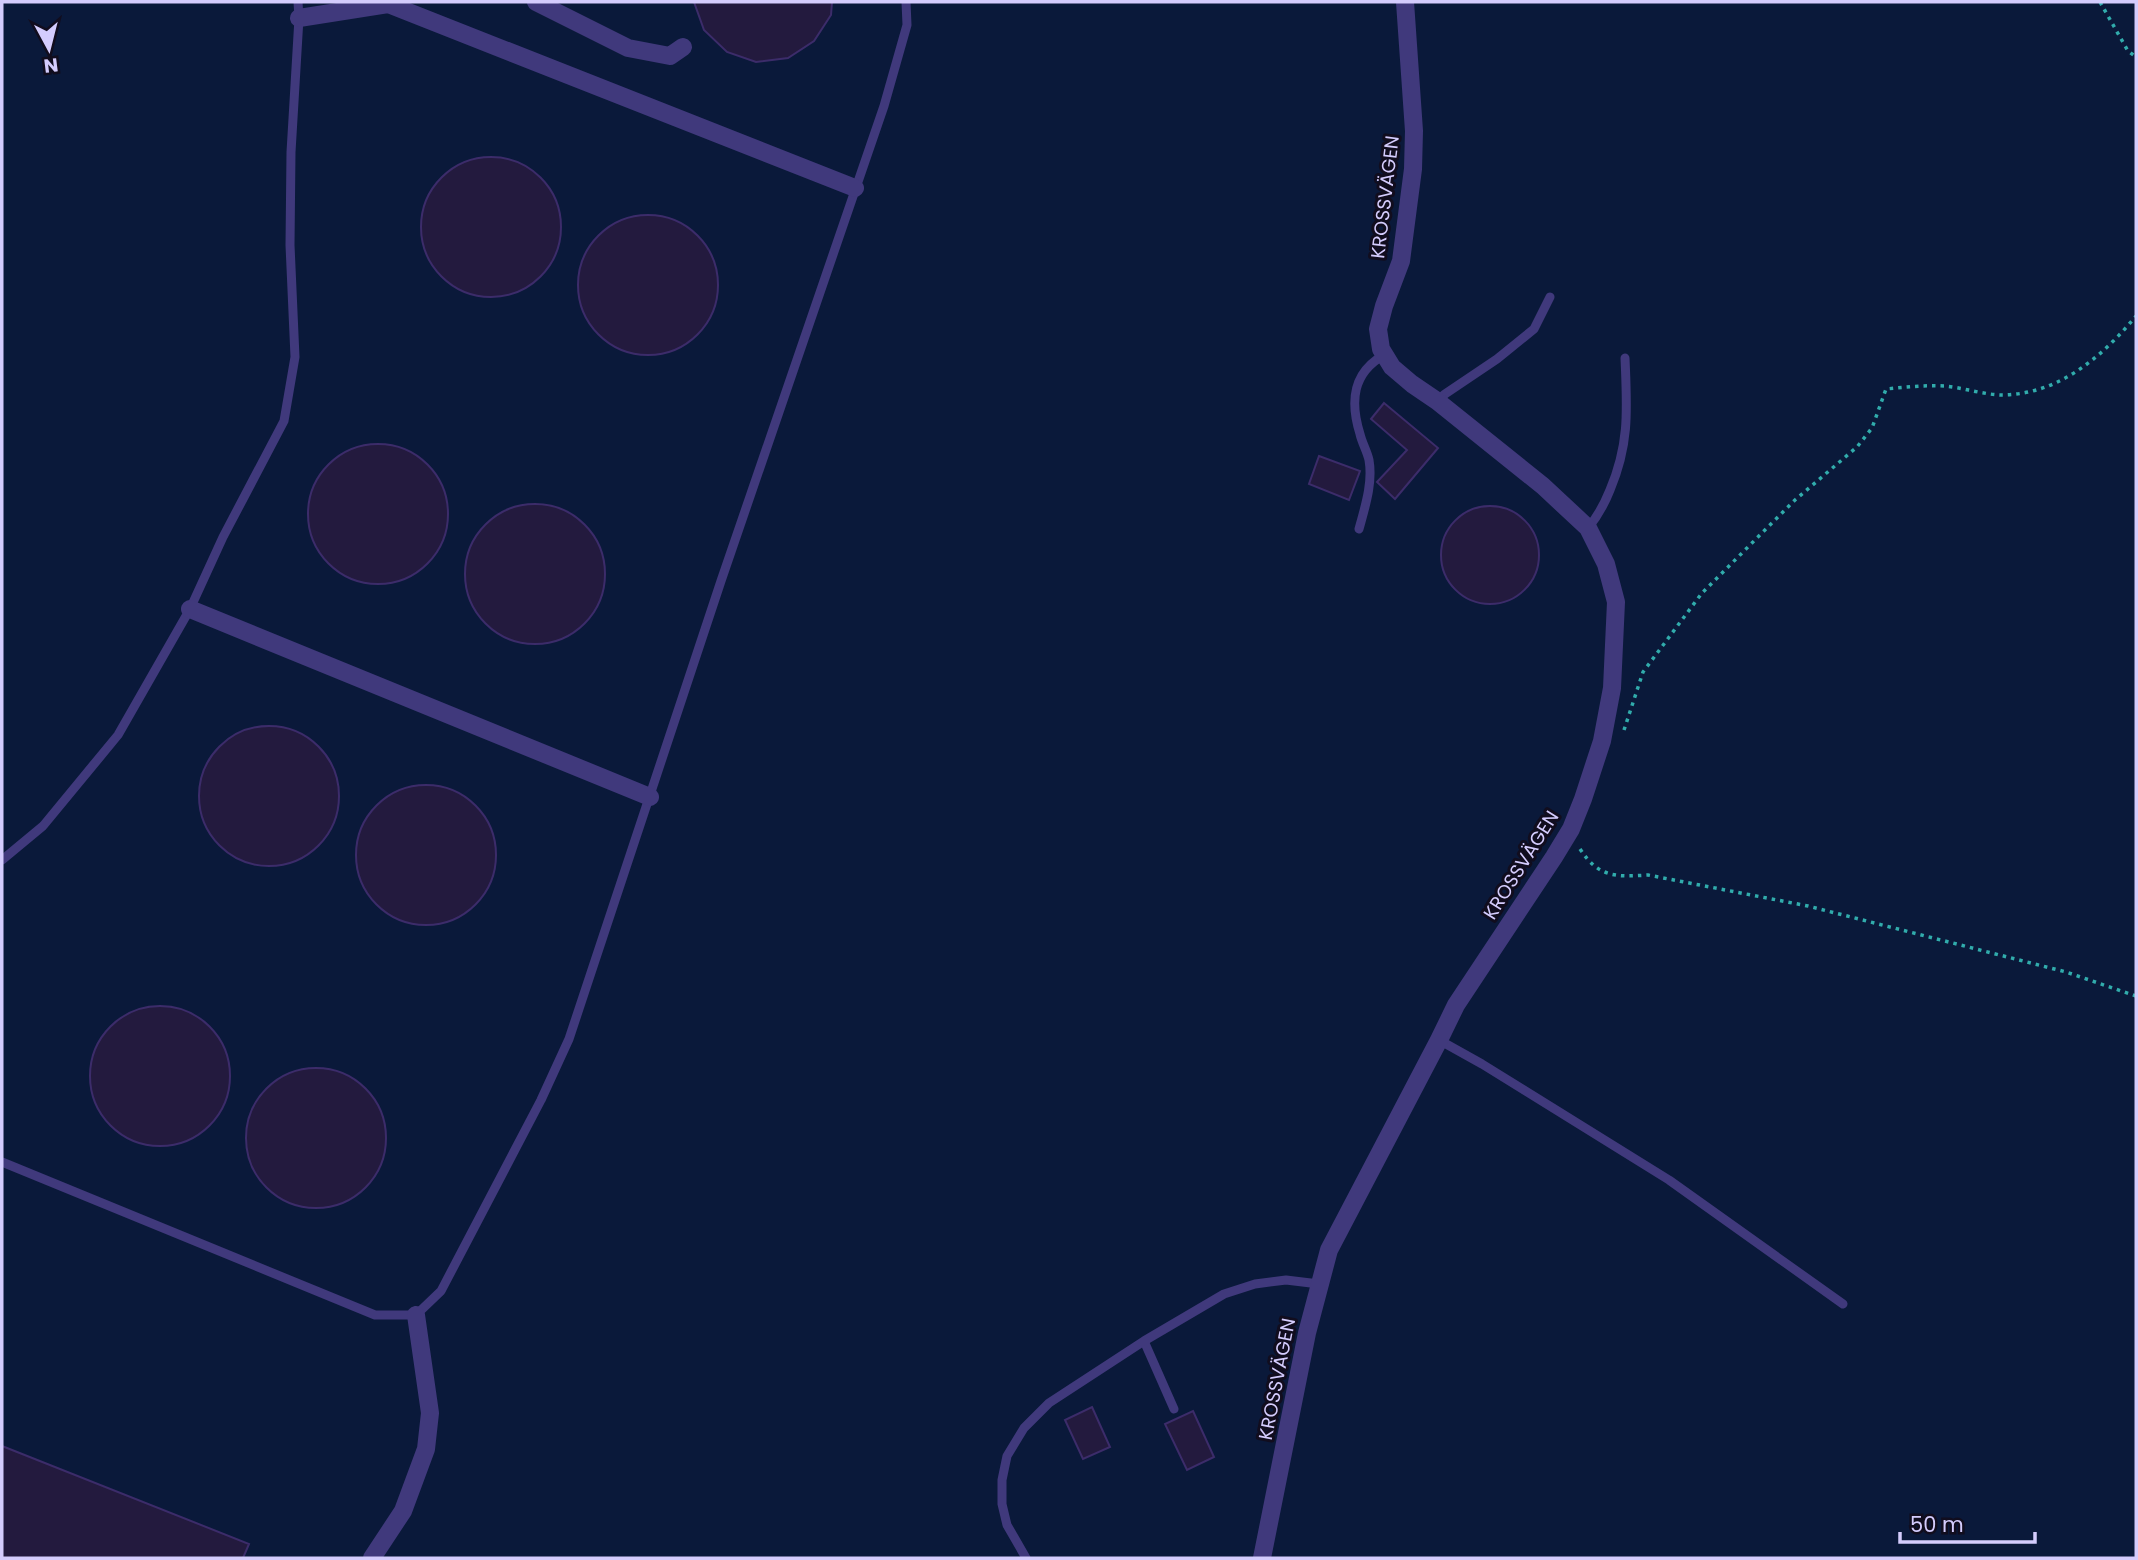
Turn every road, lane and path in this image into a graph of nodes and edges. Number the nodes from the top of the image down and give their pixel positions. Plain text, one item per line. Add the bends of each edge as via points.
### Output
1 (536, 2) edge
2 (906, 2) edge
3 (1405, 2) edge
4 (2100, 2) edge
5 (298, 10) edge
6 (683, 47) dead end
7 (2136, 57) edge
8 (855, 188) junction
9 (1549, 297) dead end
10 (2136, 316) edge
11 (1384, 355) junction
12 (1625, 358) dead end
13 (1437, 401) junction
14 (1588, 528) junction
15 (1359, 529) dead end
16 (190, 609) junction
17 (1602, 741) junction
18 (650, 797) junction
19 (1571, 830) junction
20 (2, 860) edge
21 (2136, 996) edge
22 (1439, 1040) junction
23 (2, 1162) edge
24 (1319, 1284) junction
25 (1843, 1304) dead end
26 (416, 1315) junction
27 (1144, 1341) junction
28 (1174, 1409) dead end
29 (372, 1558) edge
30 (1026, 1558) edge
31 (1262, 1558) edge

1 - 6 street via 628,48 670,56
2 - 8 lane via 907,25
3 - 11 street, KROSSVÄGEN via 1413,169 1401,261 1378,329
4 - 7 path
5 - 8 street via 388,4
5 - 16 lane via 290,246 295,357 284,421
8 - 18 lane
9 - 13 lane via 1534,329
10 - 17 path via 2081,369 2063,381 2024,393 2000,395 1943,386 1886,389 1872,428 1857,447 1795,500 1702,593 1643,672 1622,735
11 - 13 street, KROSSVÄGEN via 1402,376
11 - 15 lane via 1366,368 1355,393 1355,418 1369,460 1370,486
12 - 14 lane via 1626,437 1617,474 1599,516
13 - 14 street, KROSSVÄGEN
14 - 17 street, KROSSVÄGEN via 1606,564 1616,602 1612,688
16 - 18 street
16 - 20 lane via 118,734 43,826
17 - 19 street, KROSSVÄGEN
18 - 26 lane via 569,1039 441,1291
19 - 21 path via 1599,871 1808,905 2066,972
19 - 22 street, KROSSVÄGEN via 1456,1004
22 - 24 street, KROSSVÄGEN via 1328,1250
22 - 25 lane via 1669,1180
23 - 26 lane via 374,1315
24 - 27 lane via 1286,1280 1224,1294
24 - 31 street, KROSSVÄGEN
26 - 29 street via 430,1413 426,1449 403,1511
27 - 28 lane
27 - 30 lane via 1049,1403 1007,1456 1002,1504 1007,1525

